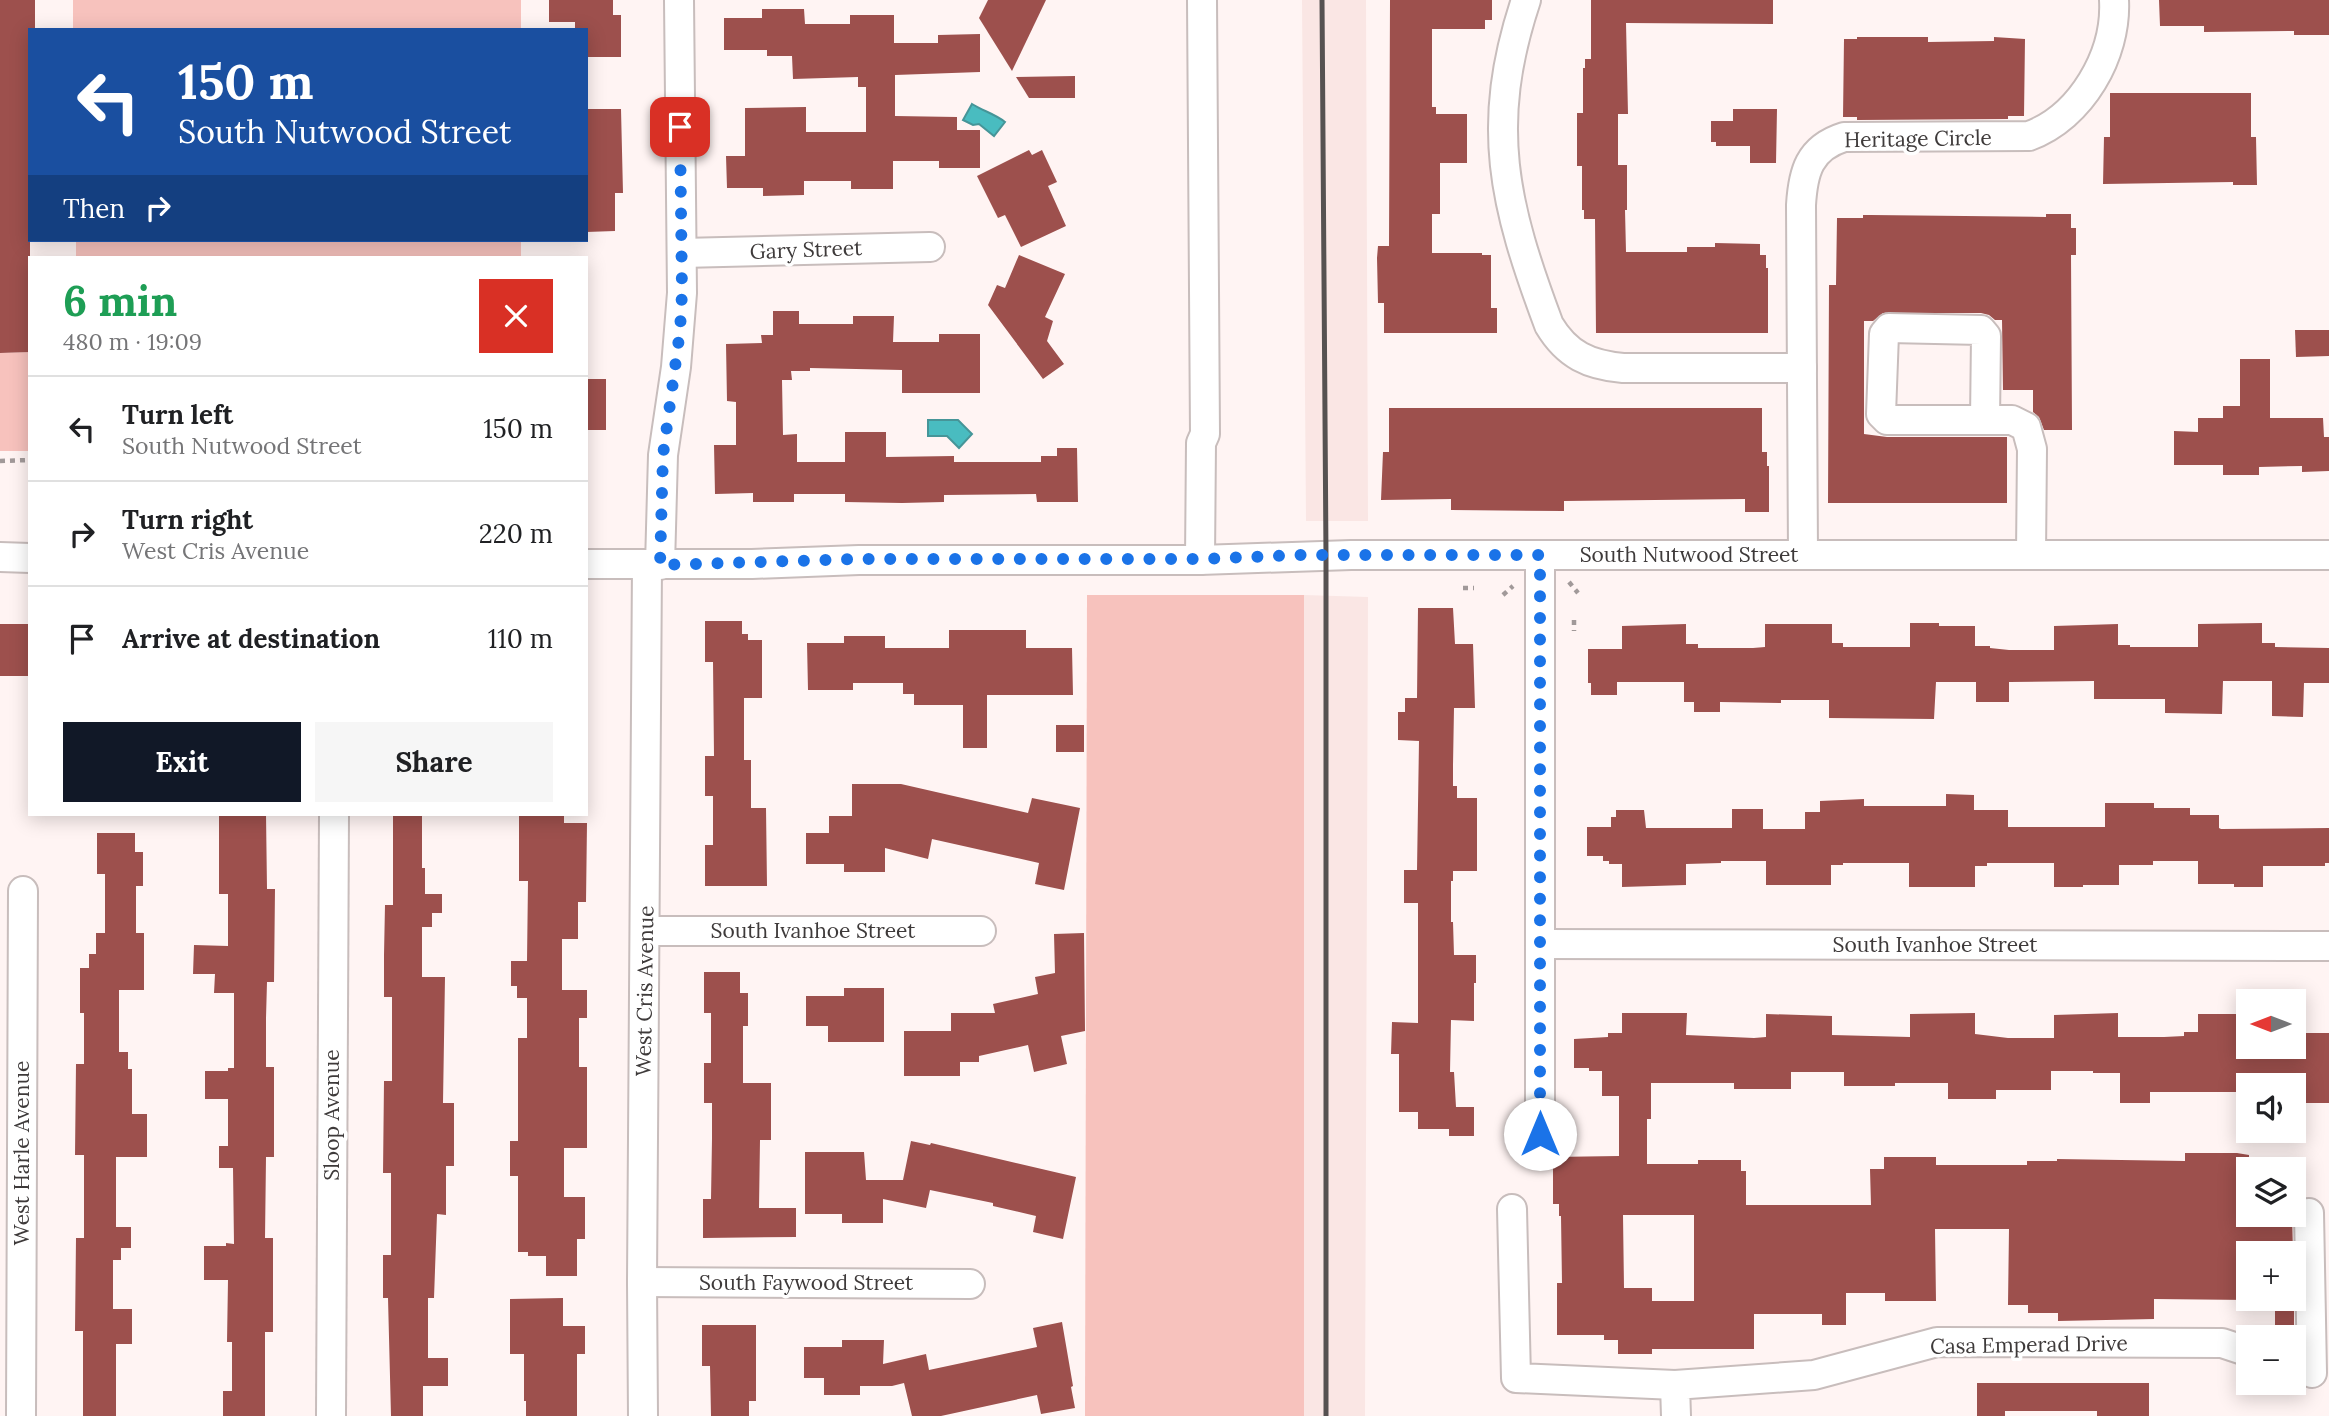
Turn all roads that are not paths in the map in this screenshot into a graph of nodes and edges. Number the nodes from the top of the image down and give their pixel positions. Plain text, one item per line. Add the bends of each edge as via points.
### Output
1 (679, 0) edge
2 (1202, 0) edge
3 (1526, 0) edge
4 (2114, 0) edge
5 (930, 247) dead end
6 (682, 253) junction
7 (1802, 368) junction
8 (1985, 420) junction
9 (1540, 555) junction
10 (1803, 555) junction
11 (2031, 555) junction
12 (2329, 555) edge
13 (0, 557) edge
14 (28, 558) edge
15 (1200, 559) junction
16 (588, 564) edge
17 (654, 565) junction
18 (334, 816) edge
19 (23, 891) dead end
20 (646, 931) junction
21 (981, 931) dead end
22 (1540, 944) junction
23 (2329, 946) edge
24 (1540, 1134) dead end
25 (1512, 1209) dead end
26 (2309, 1213) dead end
27 (642, 1282) junction
28 (970, 1284) dead end
29 (2236, 1348) edge
30 (2312, 1373) edge
31 (1675, 1385) junction
32 (21, 1416) edge
33 (331, 1416) edge
34 (643, 1416) edge
35 (1676, 1416) edge

1 - 6 street, West Cris Avenue
2 - 15 street via 1205,434 1200,443
3 - 7 street via 1509,60 1502,152 1511,212 1557,338 1577,356 1603,366
4 - 7 street, Heritage Circle via 2112,27 2099,69 2073,105 2042,131 2029,136 1844,137 1818,152 1809,163 1802,190
5 - 6 street, Gary Street
6 - 17 street, West Cris Avenue via 680,331
7 - 10 street, Heritage Circle
8 - 8 street via 1986,336 1981,330 1889,328 1884,334 1881,414 1888,419
8 - 11 street via 2012,419 2026,427 2032,449
9 - 10 street, South Nutwood Street
9 - 15 street, South Nutwood Street
9 - 22 street
10 - 11 street, South Nutwood Street
11 - 12 street, South Nutwood Street
13 - 14 street
15 - 17 street, South Nutwood Street via 859,559
16 - 17 street, South Nutwood Street
17 - 20 street, West Cris Avenue
18 - 33 street, Sloop Avenue
19 - 32 street, West Harle Avenue
20 - 21 street, South Ivanhoe Street
20 - 27 street, West Cris Avenue
22 - 23 street, South Ivanhoe Street
22 - 24 street
25 - 31 street, Casa Emperad Drive via 1516,1378
26 - 30 street
27 - 28 street, South Faywood Street
27 - 34 street, West Cris Avenue
29 - 31 street, Casa Emperad Drive via 2222,1343 1937,1342 1814,1375
31 - 35 street

